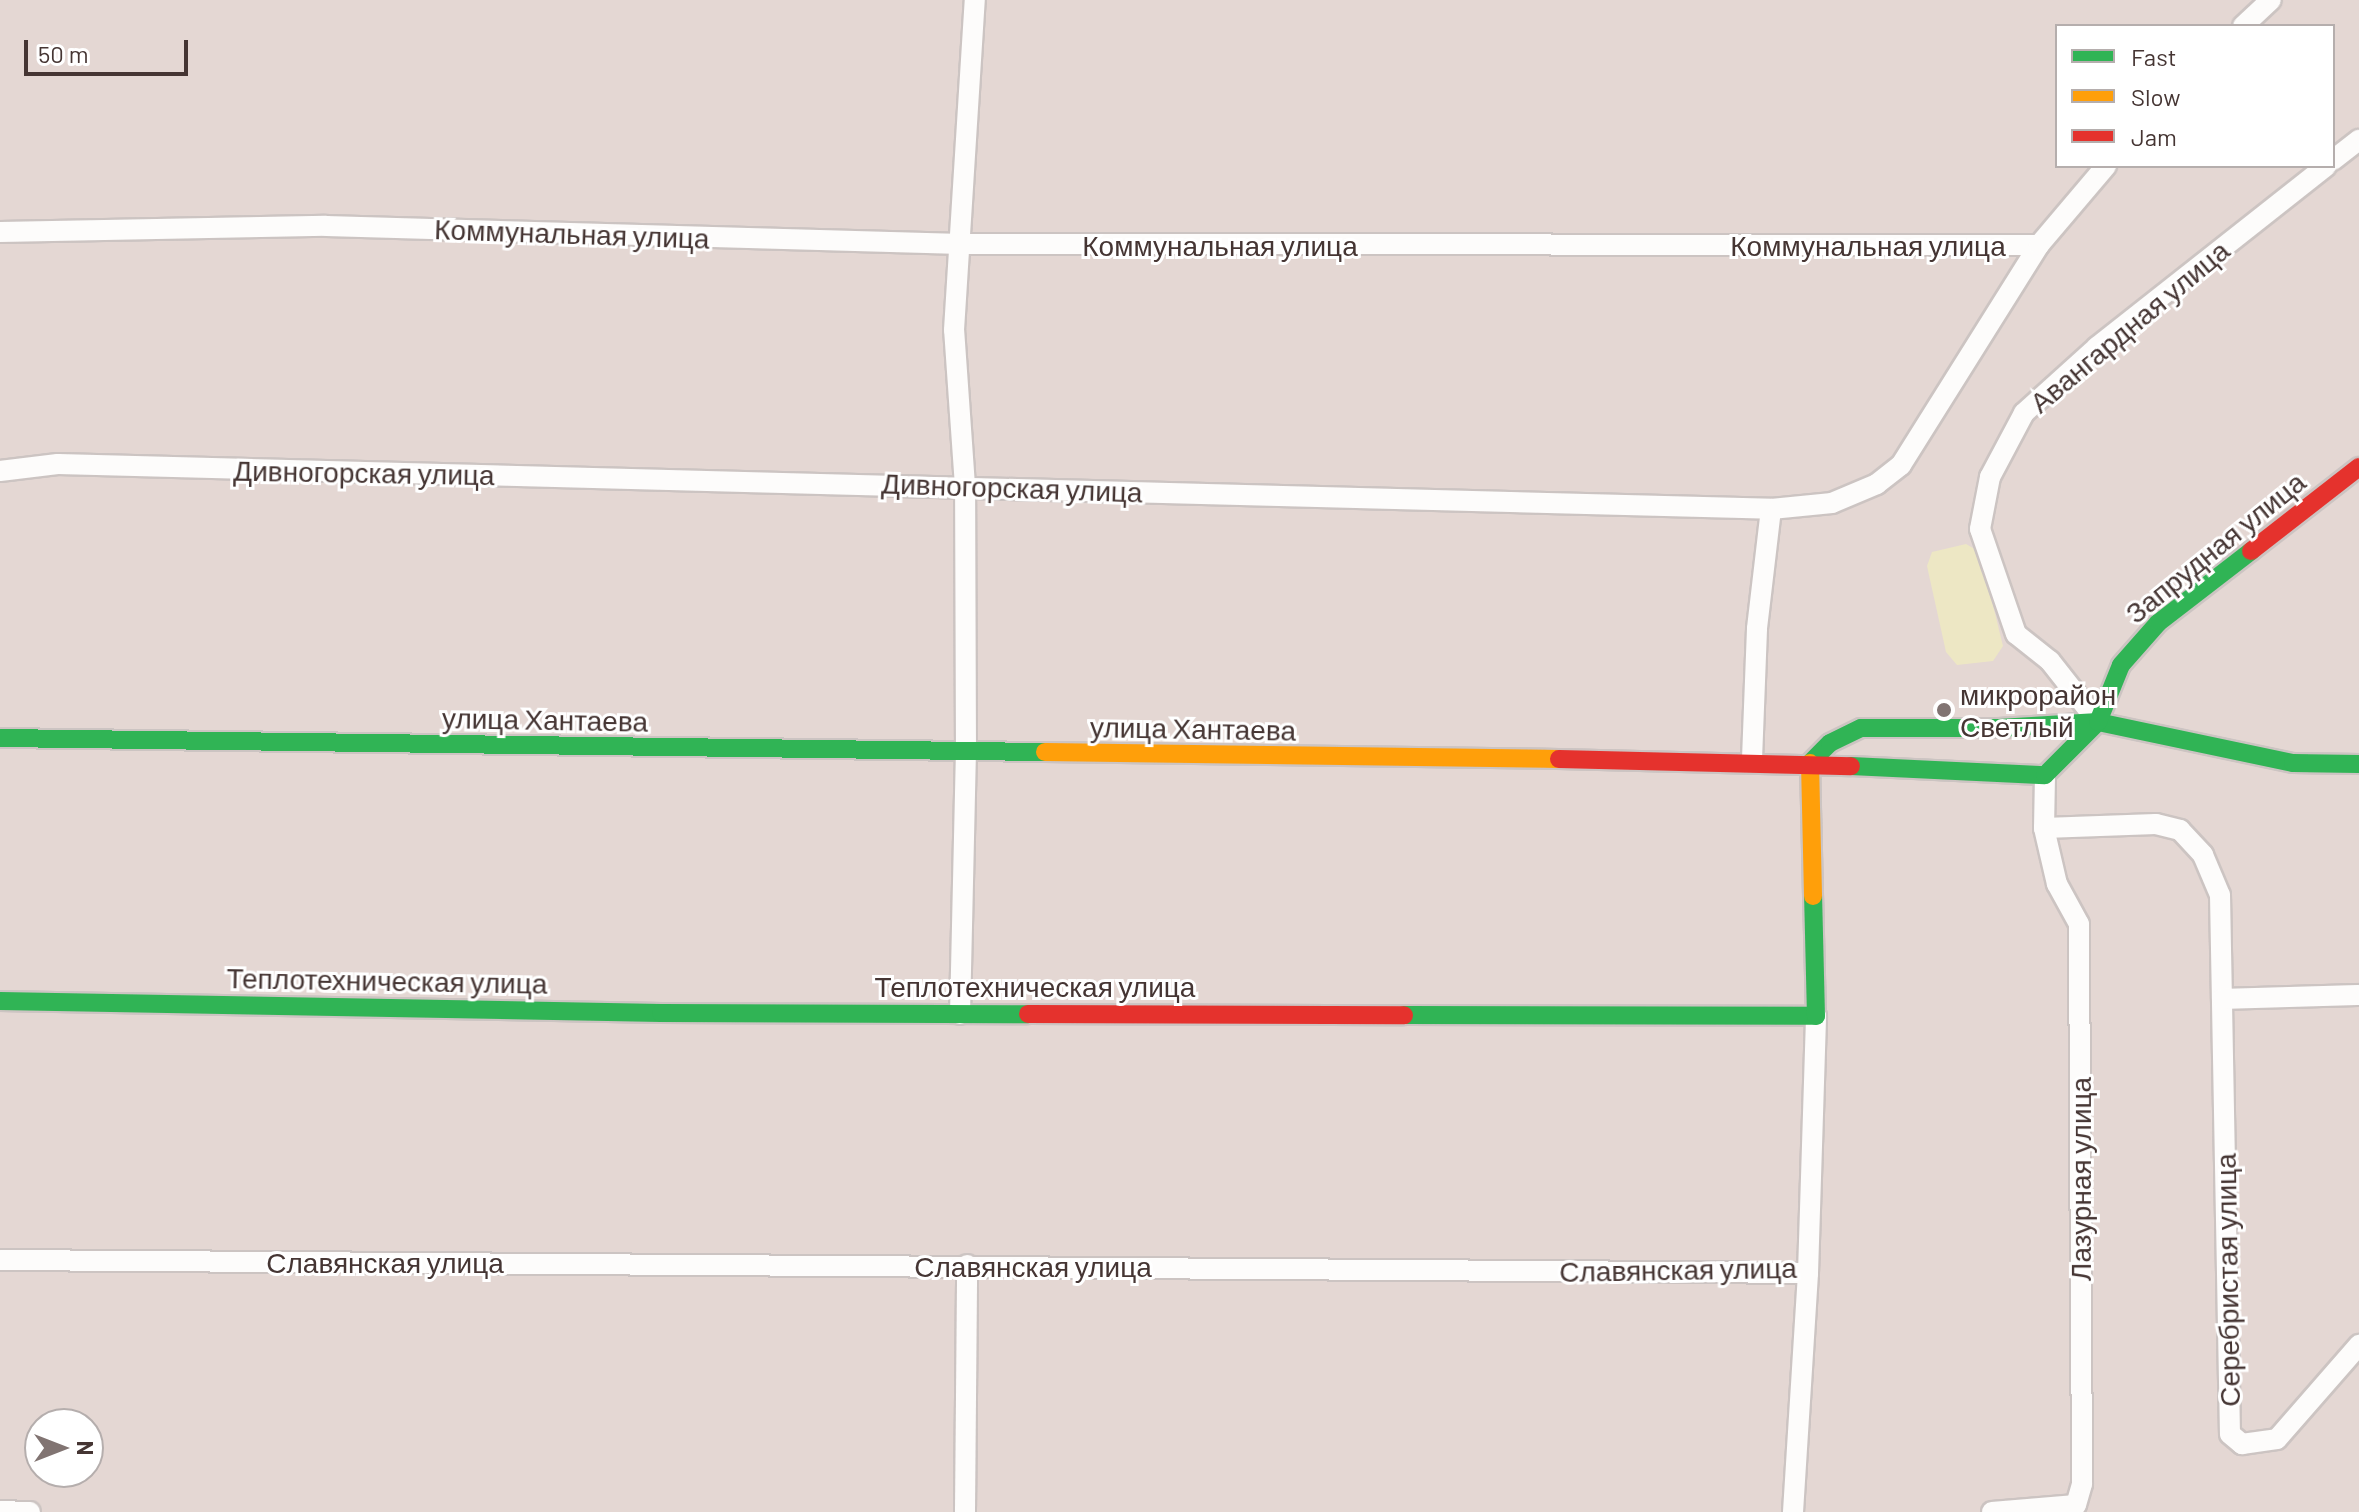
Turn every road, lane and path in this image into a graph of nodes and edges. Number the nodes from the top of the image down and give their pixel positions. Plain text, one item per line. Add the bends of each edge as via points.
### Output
1 (975, 0) edge
2 (2271, 0) edge
3 (2245, 24) edge
4 (2359, 140) edge
5 (2335, 158) edge
6 (2104, 168) edge
7 (2323, 168) edge
8 (0, 232) edge
9 (962, 244) junction
10 (2039, 245) junction
11 (2359, 467) edge
12 (0, 471) edge
13 (965, 486) junction
14 (1771, 509) junction
15 (2098, 722) junction
16 (0, 738) edge
17 (966, 753) junction
18 (1752, 762) junction
19 (1810, 763) junction
20 (2359, 764) edge
21 (2045, 775) junction
22 (2044, 828) junction
23 (2359, 995) edge
24 (2222, 999) junction
25 (0, 1001) edge
26 (960, 1014) junction
27 (1816, 1016) junction
28 (0, 1260) edge
29 (967, 1265) junction
30 (1808, 1273) junction
31 (2359, 1345) edge
32 (0, 1511) edge
33 (30, 1512) edge
34 (965, 1512) edge
35 (1793, 1512) edge
36 (1992, 1512) edge

1 - 9 street
2 - 3 street
4 - 5 street
6 - 10 street
7 - 15 street, Авангардная улица via 2097,347 2024,413 1990,477 1980,529 2016,634 2050,661
8 - 9 street, Коммунальная улица via 326,226
9 - 10 street, Коммунальная улица
9 - 13 street via 954,330
10 - 14 street, Коммунальная улица via 1901,465 1877,484 1832,503
11 - 15 street, Запрудная улица via 2158,623 2121,665
12 - 13 street, Дивногорская улица via 58,464
13 - 14 street, Дивногорская улица
13 - 17 street
14 - 18 street via 1757,629
15 - 19 street via 1861,728 1830,743
15 - 20 street via 2293,763
15 - 21 street
16 - 17 street, улица Хантаева
17 - 18 street, улица Хантаева
17 - 26 street
18 - 19 street, улица Хантаева
19 - 21 street, улица Хантаева
19 - 27 street
21 - 22 street, Лазурная улица
22 - 24 street, Серебристая улица via 2156,824 2180,830 2203,855 2220,895
22 - 36 street, Лазурная улица via 2057,884 2079,924 2082,1484 2076,1505
23 - 24 street
24 - 31 street, Серебристая улица via 2230,1434 2242,1444 2277,1439
25 - 26 street, Теплотехническая улица
26 - 27 street, Теплотехническая улица
27 - 30 street, Славянская улица
28 - 29 street, Славянская улица
29 - 30 street, Славянская улица
29 - 34 street
30 - 35 street
32 - 33 street

